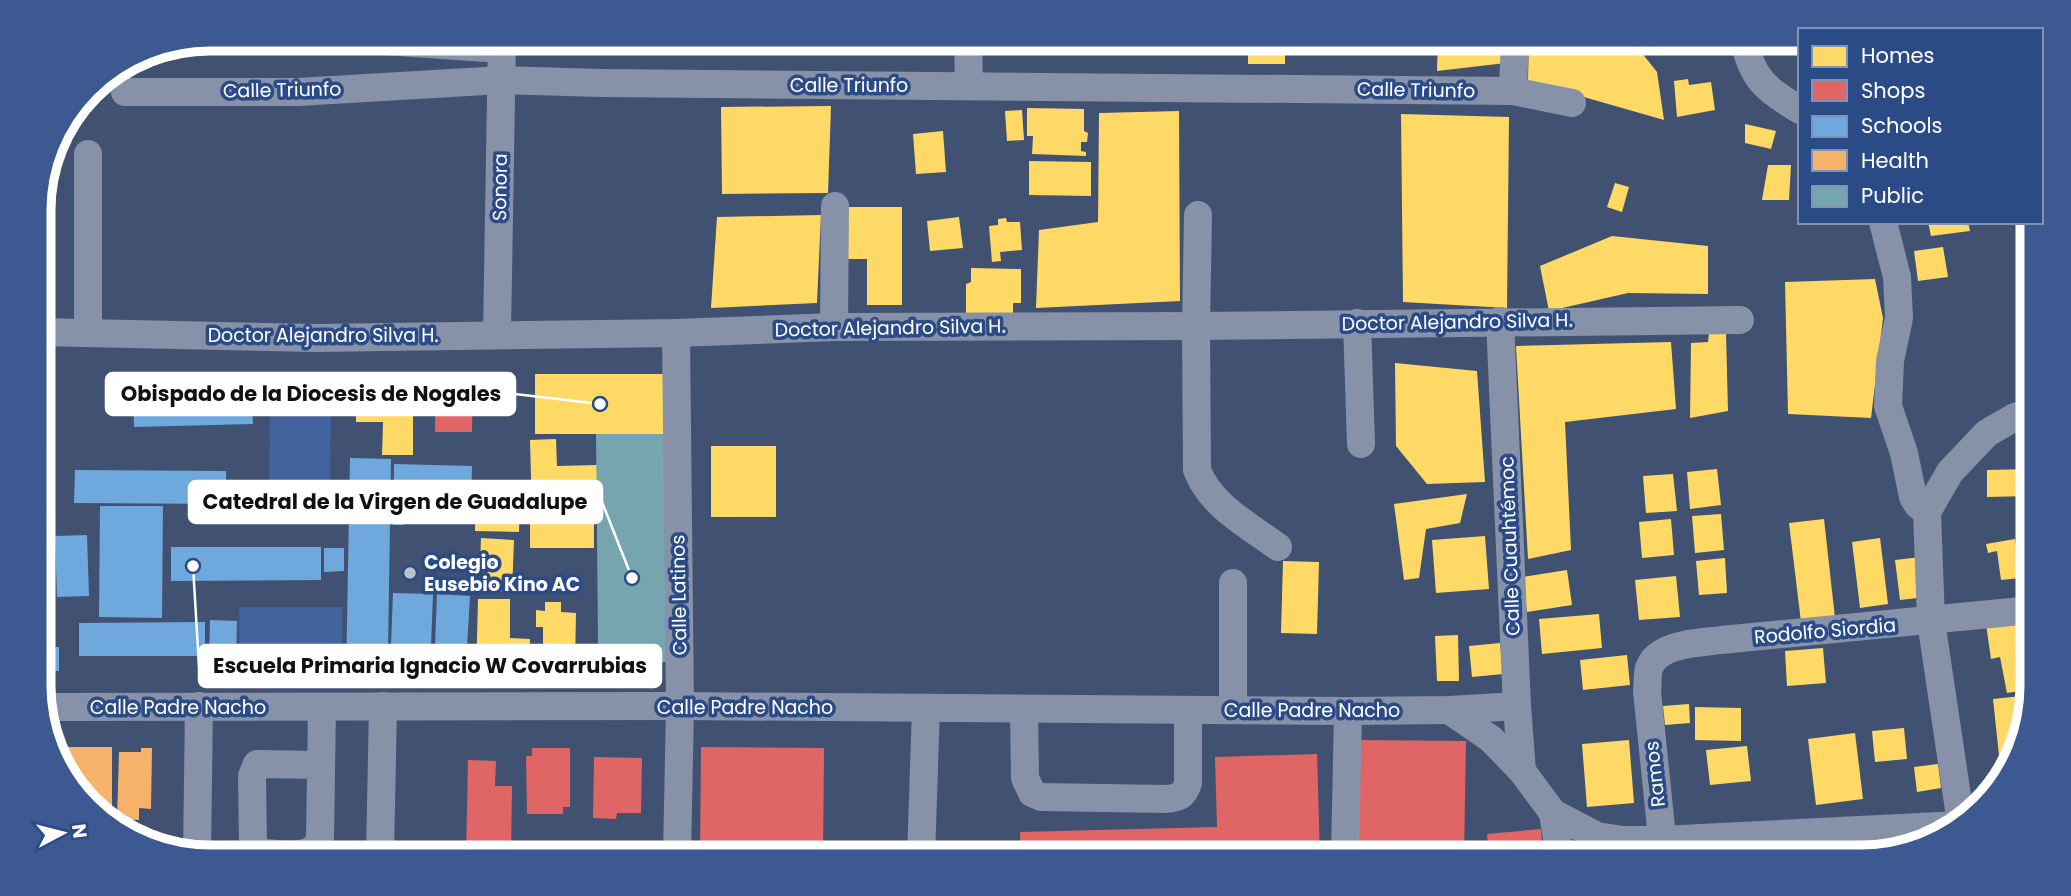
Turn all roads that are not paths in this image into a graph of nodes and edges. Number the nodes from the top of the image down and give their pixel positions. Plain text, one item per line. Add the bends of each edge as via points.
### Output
1 (502, 51) edge
2 (968, 51) edge
3 (1515, 51) edge
4 (1746, 51) edge
5 (502, 80) junction
6 (969, 86) junction
7 (1513, 91) junction
8 (125, 92) dead end
9 (1572, 103) dead end
10 (1798, 109) edge
11 (88, 154) dead end
12 (835, 206) dead end
13 (1198, 215) dead end
14 (1884, 224) edge
15 (1740, 320) dead end
16 (1500, 321) junction
17 (1357, 323) junction
18 (1196, 326) junction
19 (834, 327) junction
20 (51, 332) edge
21 (88, 332) junction
22 (676, 333) junction
23 (497, 335) junction
24 (2020, 416) edge
25 (1361, 444) dead end
26 (1927, 512) junction
27 (1278, 547) dead end
28 (1233, 583) dead end
29 (2020, 611) edge
30 (1931, 621) junction
31 (1647, 691) joint
32 (199, 706) junction
33 (322, 706) junction
34 (383, 706) junction
35 (680, 706) junction
36 (1517, 706) junction
37 (52, 707) edge
38 (926, 708) junction
39 (1024, 709) junction
40 (1188, 710) junction
41 (1233, 710) junction
42 (1449, 710) junction
43 (1348, 711) junction
44 (321, 765) dead end
45 (1522, 771) junction
46 (1958, 812) edge
47 (1553, 813) junction
48 (1937, 826) edge
49 (197, 845) edge
50 (380, 845) edge
51 (677, 845) edge
52 (922, 845) edge
53 (1345, 845) edge
54 (1558, 845) edge
55 (1645, 845) edge
56 (1663, 845) edge
57 (1711, 845) edge

1 - 5 street, Sonora
2 - 6 street
3 - 7 street
4 - 10 street via 1757,78
5 - 6 street, Calle Triunfo
5 - 8 street, Calle Triunfo via 298,92
5 - 23 street, Sonora
6 - 7 street, Calle Triunfo
7 - 9 street, Calle Triunfo
11 - 21 street
12 - 19 street
13 - 18 street
14 - 26 street via 1897,277 1899,318 1890,361 1888,406 1913,497
15 - 16 street, Doctor Alejandro Silva H.
16 - 17 street, Doctor Alejandro Silva H.
16 - 36 street, Calle Cuauhtémoc
17 - 18 street, Doctor Alejandro Silva H.
17 - 25 street
18 - 19 street, Doctor Alejandro Silva H.
18 - 27 street via 1197,470 1216,502
19 - 22 street, Doctor Alejandro Silva H.
20 - 21 street, Doctor Alejandro Silva H.
21 - 23 street, Doctor Alejandro Silva H. via 316,338
22 - 23 street, Doctor Alejandro Silva H.
22 - 35 street, Calle Latinos
24 - 26 street via 1987,433 1950,472
26 - 30 street
28 - 41 street
29 - 30 street, Rodolfo Siordia
30 - 31 street, Rodolfo Siordia via 1677,647 1659,654 1649,668
30 - 46 street
31 - 56 street, Ramos
32 - 33 street, Calle Padre Nacho
32 - 37 street, Calle Padre Nacho
32 - 49 street
33 - 34 street, Calle Padre Nacho
33 - 44 street
34 - 35 street, Calle Padre Nacho
34 - 50 street
35 - 38 street, Calle Padre Nacho
35 - 51 street, Calle Latinos
36 - 42 street
36 - 45 street, Calle Cuauhtémoc
38 - 39 street, Calle Padre Nacho
38 - 52 street
39 - 40 street, Calle Padre Nacho
39 - 40 street via 1025,778 1032,793 1041,797 1165,799 1185,793 1188,783
40 - 41 street, Calle Padre Nacho
41 - 43 street, Calle Padre Nacho
42 - 43 street, Calle Padre Nacho
42 - 45 street via 1491,739
43 - 53 street
45 - 47 street
47 - 54 street
47 - 55 street via 1597,836
48 - 57 street

